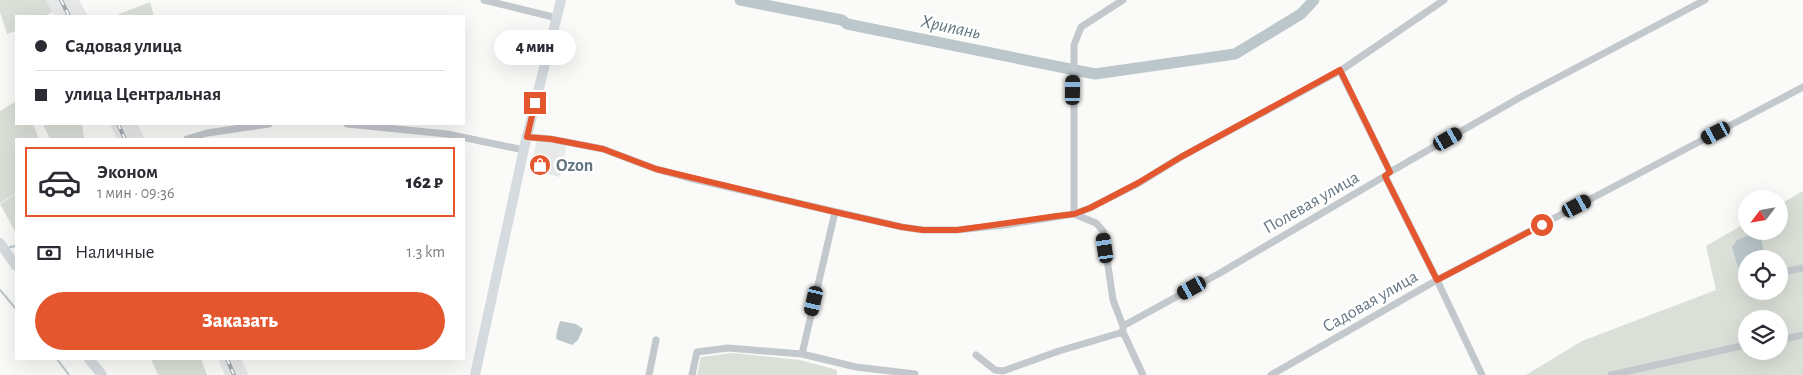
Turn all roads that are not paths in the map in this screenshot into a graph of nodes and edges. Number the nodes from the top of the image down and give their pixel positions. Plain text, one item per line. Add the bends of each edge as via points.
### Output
1 (484, 0) edge
2 (1123, 0) edge
3 (1444, 0) edge
4 (1705, 0) edge
5 (561, 2) edge
6 (557, 18) junction
7 (1340, 70) junction
8 (1803, 87) edge
9 (262, 125) edge
10 (357, 125) edge
11 (527, 137) junction
12 (190, 138) edge
13 (524, 150) junction
14 (1388, 174) junction
15 (835, 212) junction
16 (1074, 214) junction
17 (0, 242) edge
18 (15, 264) edge
19 (1803, 268) edge
20 (1788, 271) edge
21 (1437, 280) junction
22 (1123, 329) junction
23 (1803, 335) edge
24 (1788, 338) edge
25 (656, 340) dead end
26 (1738, 348) edge
27 (802, 354) junction
28 (976, 355) dead end
29 (90, 360) edge
30 (915, 374) edge
31 (102, 375) edge
32 (475, 375) edge
33 (649, 375) edge
34 (692, 375) edge
35 (1143, 375) edge
36 (1271, 375) edge
37 (1482, 375) edge
38 (1611, 375) edge

1 - 6 street
2 - 16 street via 1081,27 1074,44
3 - 7 street
4 - 14 street, Полевая улица via 1519,98
5 - 6 main road
6 - 11 main road
7 - 14 street
7 - 16 street via 1138,183
8 - 21 street, Садовая улица
9 - 12 street
10 - 13 street via 447,134
11 - 13 main road
11 - 15 street via 603,149 656,169
13 - 32 main road
14 - 21 street
14 - 22 street, Полевая улица
15 - 16 street via 923,230 1005,225
15 - 27 street
16 - 22 street via 1096,223 1103,231 1113,300
17 - 18 main road
19 - 20 street
21 - 36 street, Садовая улица
21 - 37 street
22 - 28 street, Полевая улица via 1003,372 995,370
22 - 35 street
23 - 24 street
25 - 33 street
26 - 38 street
27 - 30 street via 856,368
27 - 34 street via 728,348 698,352
29 - 31 main road

